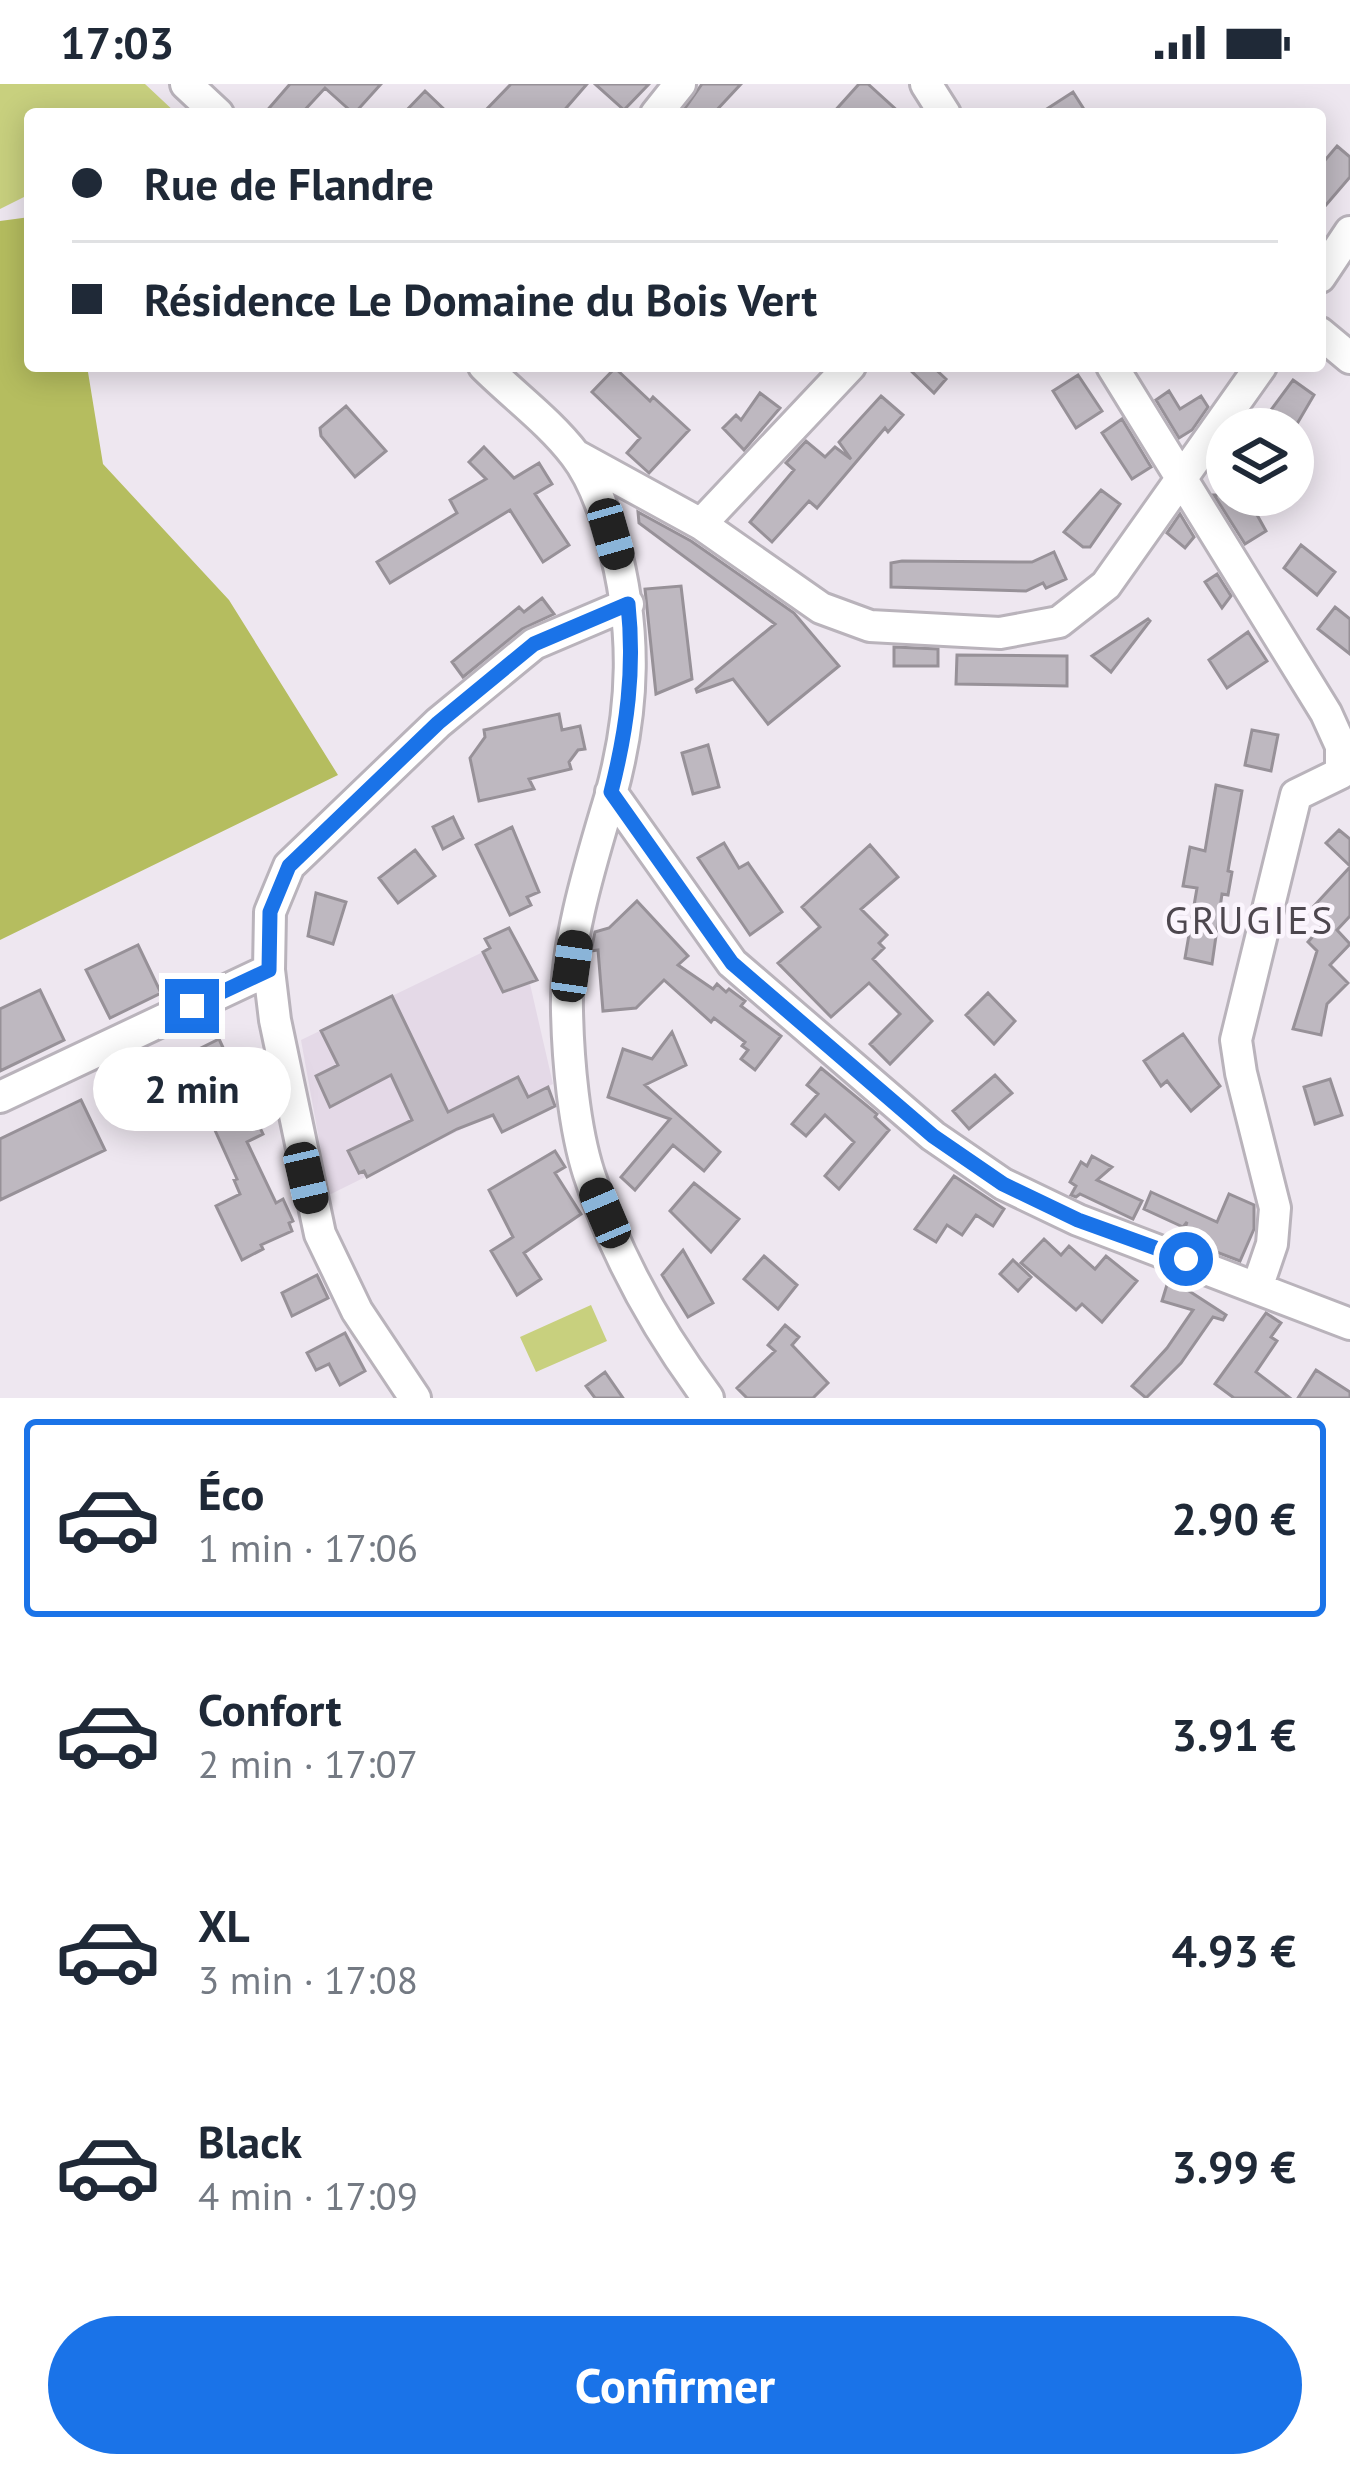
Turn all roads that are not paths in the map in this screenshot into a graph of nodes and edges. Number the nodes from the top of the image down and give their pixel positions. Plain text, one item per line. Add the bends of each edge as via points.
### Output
1 (186, 84) edge
2 (680, 84) edge
3 (212, 108) edge
4 (661, 108) edge
5 (1350, 232) edge
6 (1326, 268) edge
7 (1326, 338) edge
8 (1350, 358) edge
9 (490, 372) edge
10 (844, 372) edge
11 (1116, 372) edge
12 (1257, 372) edge
13 (575, 455) junction
14 (1180, 476) junction
15 (701, 524) junction
16 (628, 604) junction
17 (1345, 773) edge
18 (611, 792) junction
19 (269, 970) junction
20 (0, 1097) edge
21 (1258, 1286) junction
22 (1350, 1324) edge
23 (415, 1398) edge
24 (708, 1398) edge

1 - 3 street
2 - 4 street
5 - 6 street
7 - 8 street
9 - 13 street
10 - 15 street
11 - 14 street
12 - 14 street
13 - 15 street
13 - 16 street via 603,508
14 - 15 street via 1106,585 1059,622 1000,633 871,626 821,608
14 - 17 street via 1326,713
16 - 18 street via 631,685
16 - 19 street via 534,644 289,866 270,912
17 - 21 street via 1296,795 1236,1040 1275,1208
18 - 21 street via 732,963 933,1136 1003,1184 1078,1220
18 - 24 street via 584,883 566,1008 574,1094 588,1172 622,1253 655,1324
19 - 20 street
19 - 23 street via 320,1234 357,1311
21 - 22 street

